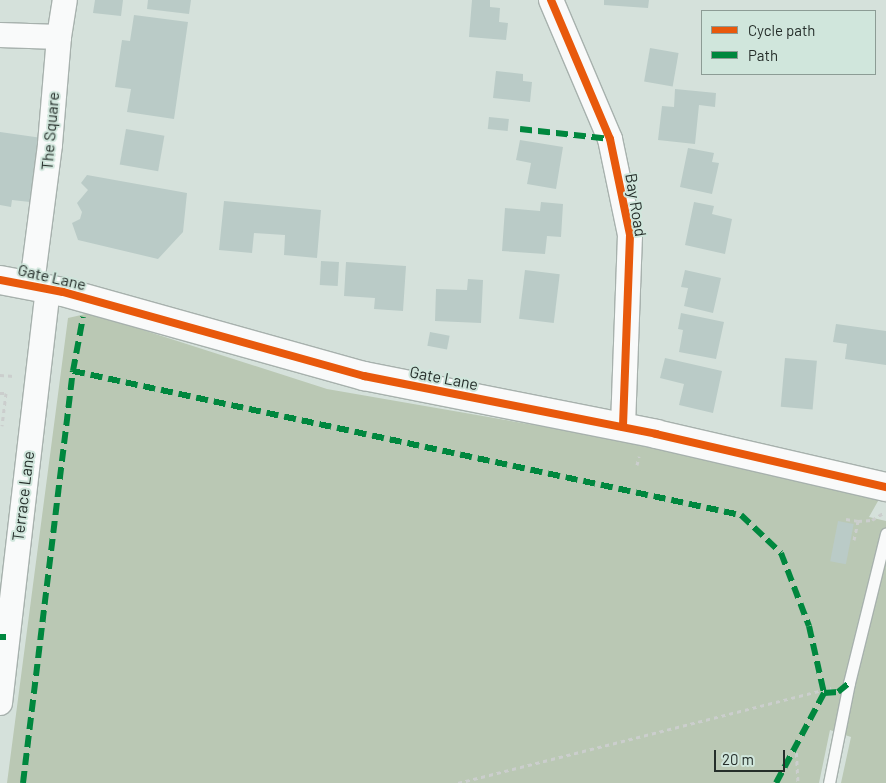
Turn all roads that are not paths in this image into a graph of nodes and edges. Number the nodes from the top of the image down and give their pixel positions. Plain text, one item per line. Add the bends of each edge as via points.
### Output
1 (65, 0) edge
2 (551, 0) edge
3 (0, 35) edge
4 (59, 37) junction
5 (0, 280) edge
6 (40, 286) junction
7 (623, 427) junction
8 (886, 486) edge
9 (886, 534) edge
10 (0, 704) edge
11 (829, 783) edge

1 - 4 street, The Square
2 - 7 street, Bay Road via 610,139 630,235
3 - 4 street
4 - 6 street, The Square
5 - 6 street, Gate Lane
6 - 7 street, Gate Lane via 364,376
6 - 10 street, Terrace Lane
7 - 8 street, Gate Lane
9 - 11 lane via 849,683

